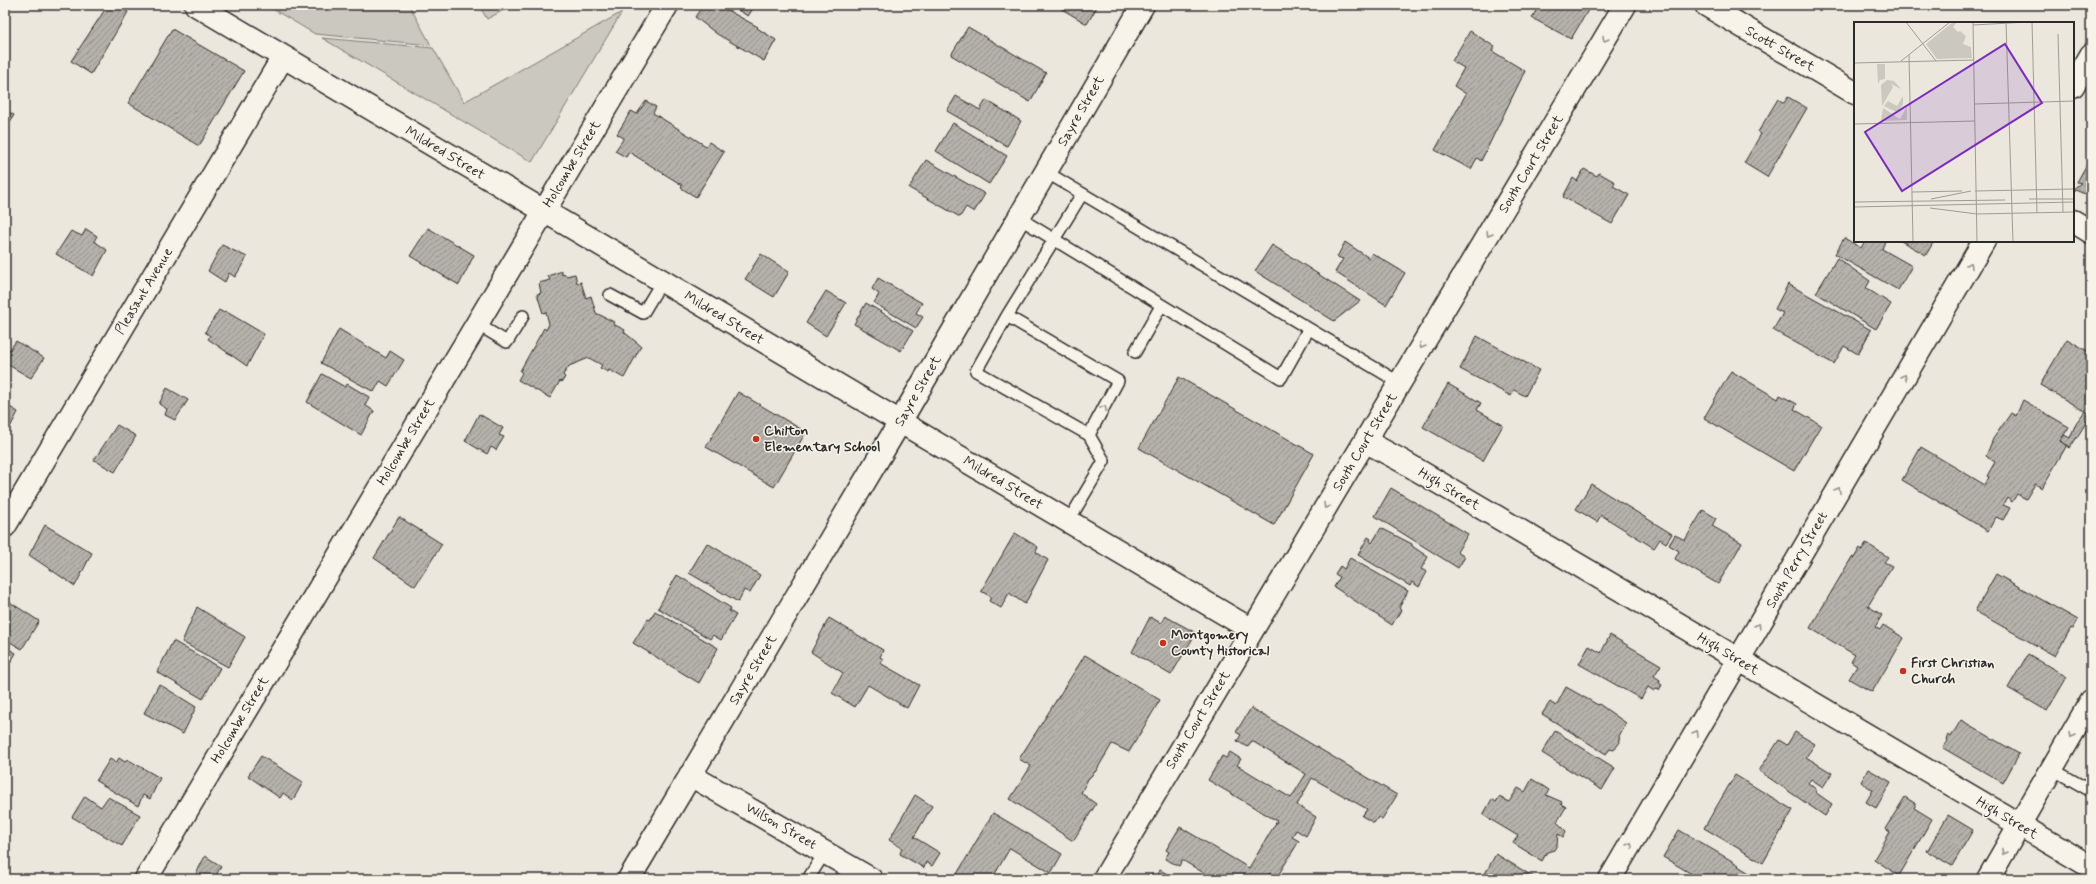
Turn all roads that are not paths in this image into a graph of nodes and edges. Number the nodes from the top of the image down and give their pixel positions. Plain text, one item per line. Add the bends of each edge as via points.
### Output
1 (196, 5) edge
2 (667, 5) edge
3 (1143, 5) edge
4 (1625, 5) edge
5 (1706, 5) edge
6 (2091, 54) edge
7 (283, 57) junction
8 (2075, 78) edge
9 (1854, 92) edge
10 (1046, 172) junction
11 (1082, 194) junction
12 (544, 212) junction
13 (1019, 218) junction
14 (2074, 222) edge
15 (2091, 232) edge
16 (1053, 240) junction
17 (1983, 242) edge
18 (662, 281) junction
19 (610, 295) dead end
20 (1161, 306) junction
21 (523, 316) dead end
22 (1007, 316) junction
23 (477, 324) junction
24 (1308, 330) junction
25 (1135, 352) dead end
26 (1400, 383) junction
27 (900, 422) junction
28 (1090, 435) junction
29 (1365, 441) junction
30 (1068, 522) junction
31 (5, 526) edge
32 (1252, 630) junction
33 (1739, 660) junction
34 (2091, 701) edge
35 (2052, 769) junction
36 (690, 775) junction
37 (2091, 791) edge
38 (2020, 825) junction
39 (825, 852) junction
40 (2091, 867) edge
41 (146, 879) edge
42 (629, 879) edge
43 (808, 879) edge
44 (871, 879) edge
45 (1104, 879) edge
46 (1610, 879) edge
47 (1988, 879) edge

1 - 7 street, Mildred Street
2 - 12 street, Holcombe Street
3 - 10 street, Sayre Street
4 -> 26 street, South Court Street
5 - 9 street, Scott Street
6 - 8 street
7 - 12 street, Mildred Street
7 - 31 street, Pleasant Avenue
10 - 11 lane
10 - 13 street, Sayre Street
11 - 16 lane
11 - 24 lane
12 - 18 street, Mildred Street
12 - 23 street, Holcombe Street
13 - 16 lane
13 - 27 street, Sayre Street
14 - 15 street
16 - 20 lane
16 - 22 lane
33 -> 17 street, South Perry Street
18 - 19 lane via 643,313
18 - 27 street, Mildred Street
20 - 24 lane via 1281,378
20 - 25 lane
21 - 23 lane via 507,342
28 -> 22 lane via 1118,381
22 - 28 lane via 976,371
23 - 41 street, Holcombe Street
24 - 26 lane
26 - 29 street, South Court Street
27 - 30 street, Mildred Street
27 - 36 street, Sayre Street
28 - 30 lane via 1104,461
29 -> 32 street, South Court Street
29 - 33 street, High Street
30 - 32 street, Mildred Street
32 - 45 street, South Court Street
33 - 38 street, High Street
46 -> 33 street, South Perry Street
34 -> 35 street
35 - 37 lane
35 - 38 street
36 - 39 street, Wilson Street
36 - 42 street, Sayre Street
38 - 40 street, High Street
38 -> 47 street
39 - 43 lane
39 - 44 street, Wilson Street

